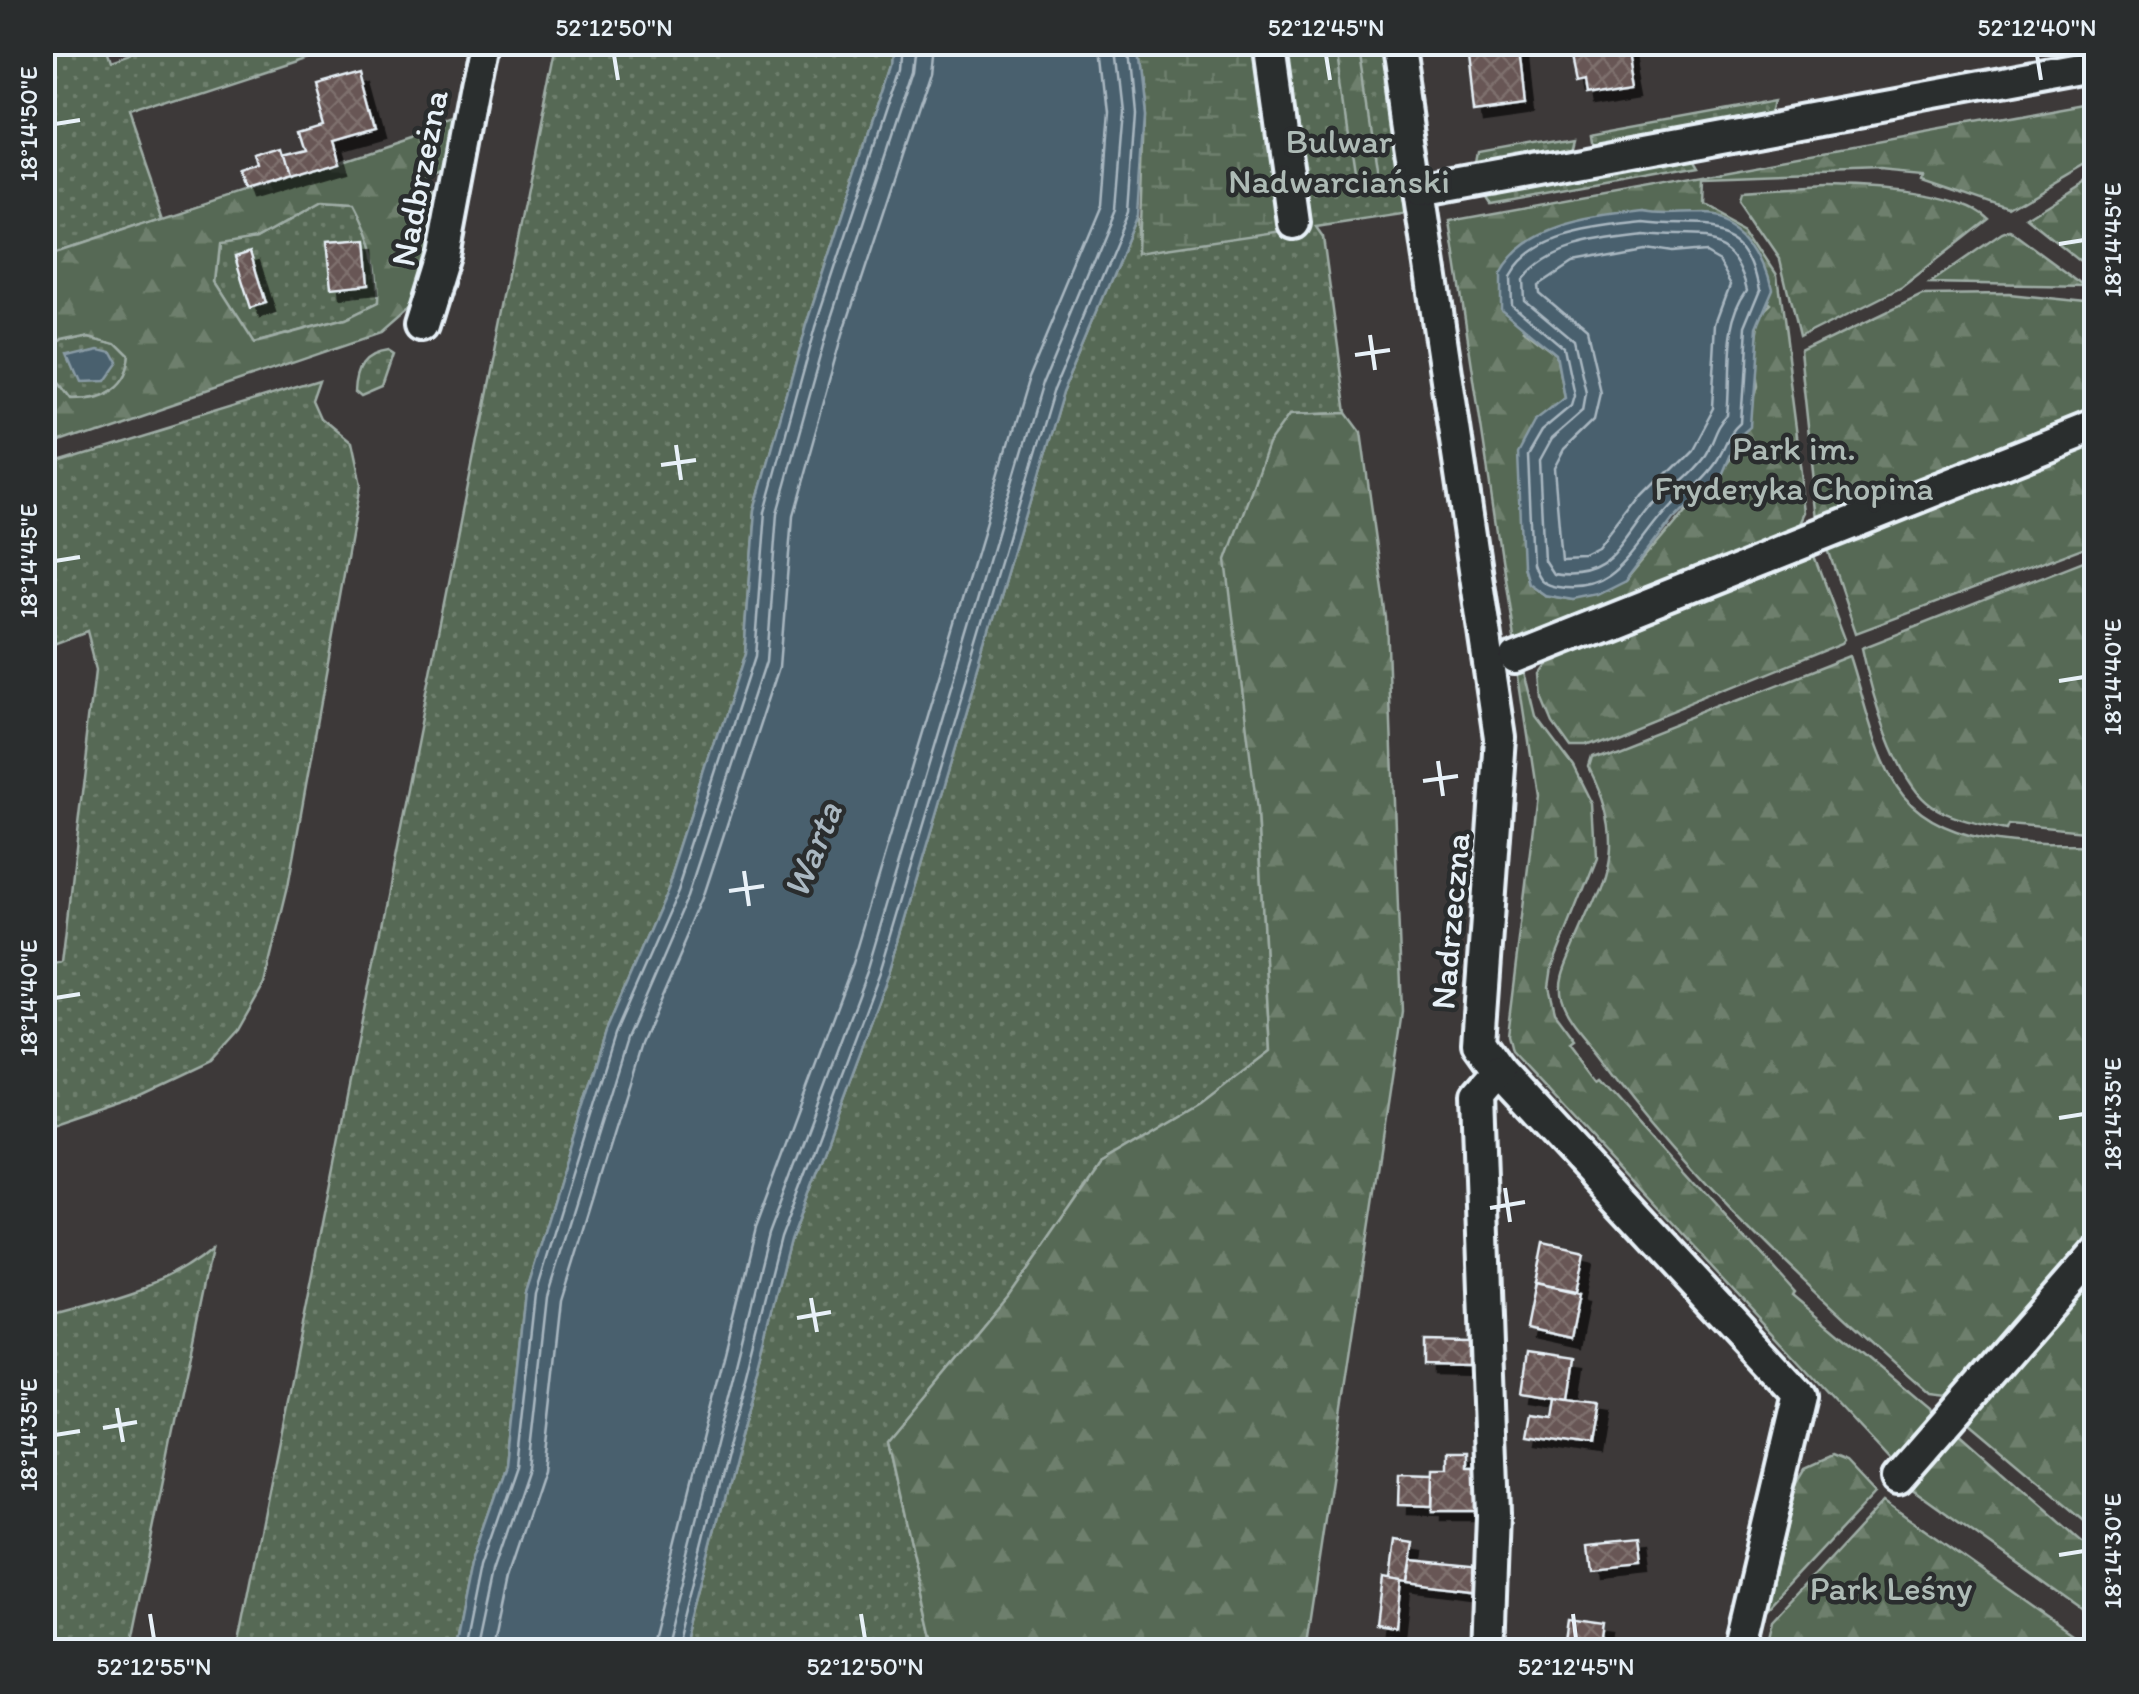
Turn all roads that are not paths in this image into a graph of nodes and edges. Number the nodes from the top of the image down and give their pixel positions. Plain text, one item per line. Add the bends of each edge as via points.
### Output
1 (483, 42) edge
2 (1269, 42) edge
3 (1397, 42) edge
4 (2096, 66) edge
5 (1419, 191) junction
6 (1294, 224) dead end
7 (421, 326) dead end
8 (2096, 426) edge
9 (1516, 657) dead end
10 (1498, 1071) junction
11 (2096, 1252) edge
12 (1898, 1478) dead end
13 (1488, 1652) edge
14 (1738, 1652) edge

1 - 7 street, Nadbrzeżna via 443,255
2 - 6 street
3 - 5 street, Nadrzeczna
4 - 5 street
5 - 10 street, Nadrzeczna via 1500,738 1478,1044
8 - 9 street
10 - 13 street via 1478,1094 1493,1515
10 - 14 street, Nadrzeczna via 1799,1395
11 - 12 street

